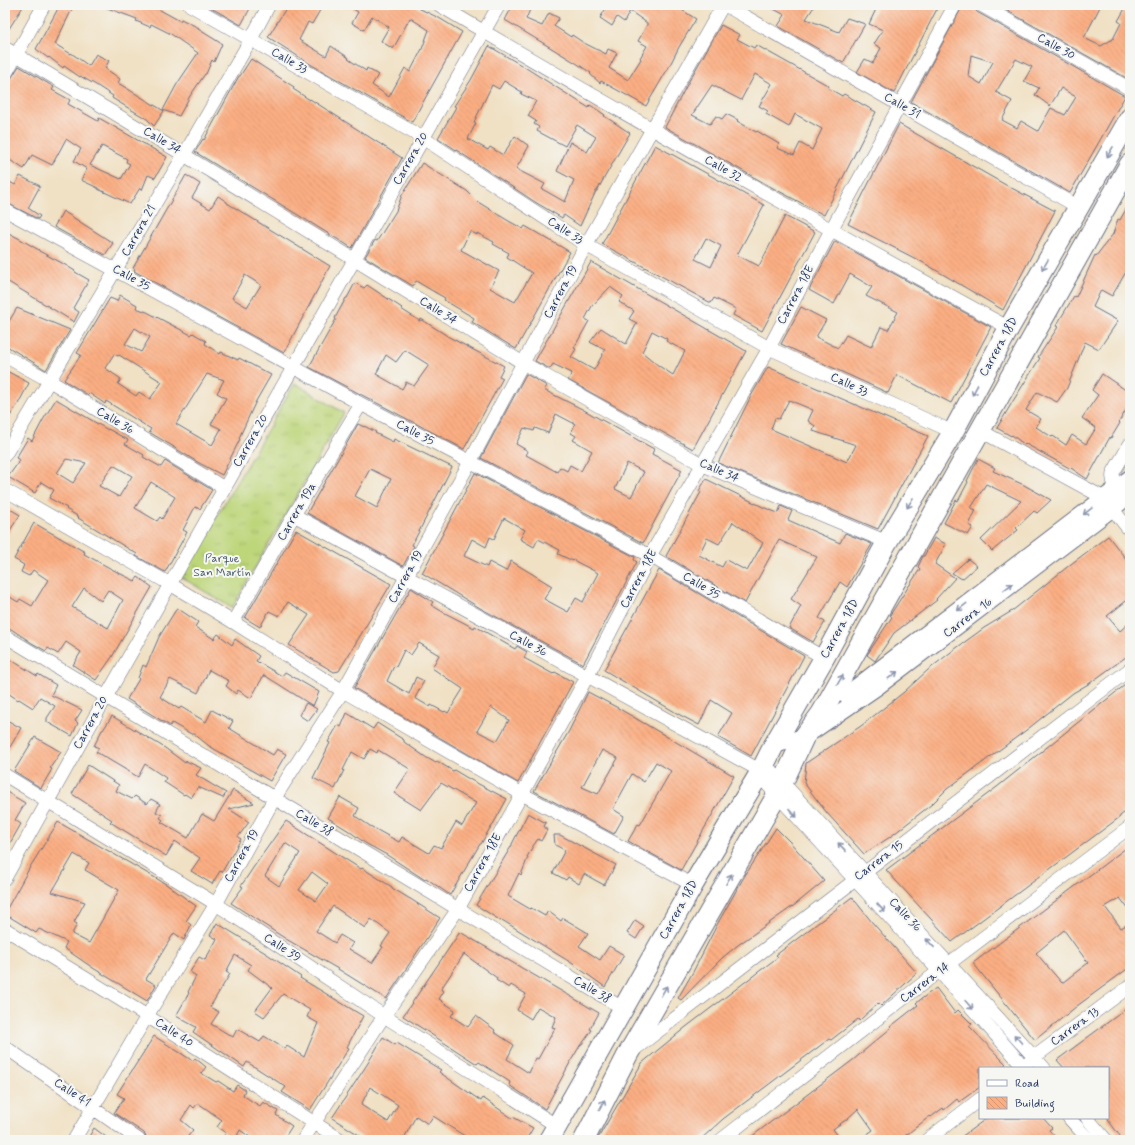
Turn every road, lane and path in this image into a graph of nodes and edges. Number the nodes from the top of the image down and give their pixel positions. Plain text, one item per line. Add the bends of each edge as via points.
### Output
1 (44, 5) edge
2 (190, 5) edge
3 (269, 5) edge
4 (439, 5) edge
5 (499, 5) edge
6 (724, 5) edge
7 (955, 5) edge
8 (981, 5) edge
9 (484, 32) junction
10 (251, 39) junction
11 (5, 48) edge
12 (17, 54) junction
13 (5, 75) edge
14 (1130, 89) edge
15 (900, 105) junction
16 (1130, 118) edge
17 (652, 129) junction
18 (423, 138) junction
19 (184, 155) junction
20 (1130, 164) edge
21 (1078, 207) junction
22 (5, 210) edge
23 (831, 230) junction
24 (586, 245) junction
25 (354, 260) junction
26 (116, 270) junction
27 (1010, 328) junction
28 (769, 348) junction
29 (5, 356) edge
30 (523, 363) junction
31 (294, 366) junction
32 (50, 381) junction
33 (361, 404) junction
34 (980, 431) junction
35 (953, 432) junction
36 (1130, 444) edge
37 (5, 455) edge
38 (470, 462) junction
39 (703, 465) junction
40 (1130, 478) edge
41 (224, 488) junction
42 (5, 490) edge
43 (1118, 498) edge
44 (294, 515) junction
45 (1130, 531) edge
46 (887, 542) junction
47 (650, 556) junction
48 (406, 577) junction
49 (170, 584) junction
50 (233, 622) junction
51 (5, 636) edge
52 (824, 658) junction
53 (1130, 669) edge
54 (587, 677) junction
55 (343, 691) junction
56 (106, 697) junction
57 (821, 714) junction
58 (785, 726) junction
59 (804, 737) junction
60 (774, 745) junction
61 (761, 771) junction
62 (5, 774) edge
63 (780, 789) junction
64 (522, 794) junction
65 (274, 799) junction
66 (49, 801) junction
67 (1130, 827) edge
68 (860, 876) junction
69 (5, 878) edge
70 (693, 885) junction
71 (216, 904) junction
72 (458, 909) junction
73 (5, 929) edge
74 (944, 968) junction
75 (1130, 986) edge
76 (624, 1009) junction
77 (147, 1016) junction
78 (384, 1016) junction
79 (5, 1047) edge
80 (628, 1054) junction
81 (1034, 1057) junction
82 (1023, 1067) edge
83 (1043, 1067) edge
84 (979, 1100) edge
85 (93, 1108) junction
86 (1070, 1119) edge
87 (1088, 1119) edge
88 (314, 1122) junction
89 (553, 1133) edge
90 (74, 1140) edge
91 (139, 1140) edge
92 (303, 1140) edge
93 (340, 1140) edge
94 (584, 1140) edge
95 (721, 1140) edge
96 (927, 1140) edge
97 (1089, 1140) edge
98 (1106, 1140) edge

1 - 12 street
2 - 10 street, Calle 33
3 - 10 street, Carrera 21
4 - 9 street, Calle 32
5 - 9 street, Carrera 20
6 - 15 street, Calle 31
6 - 17 street, Carrera 19
7 - 15 street, Carrera 18E
8 - 14 street, Calle 30
9 - 17 street, Calle 32
9 - 18 street, Carrera 20
10 - 18 street, Calle 33
10 - 19 street, Carrera 21
11 - 12 street, Calle 34
12 - 13 street
12 - 19 street, Calle 34
15 - 21 street, Calle 31
15 - 23 street, Carrera 18E
16 -> 21 main road, Carrera 18D
17 - 23 street, Calle 32
17 - 24 street, Carrera 19
18 - 24 street, Calle 33
18 - 25 street, Carrera 20
19 - 25 street, Calle 34
19 - 26 street, Carrera 21
20 - 34 main road, Carrera 18D
21 -> 27 main road, Carrera 18D
22 - 26 street, Calle 35
23 - 27 street, Calle 32
23 - 28 street, Carrera 18E
24 - 28 street, Calle 33
24 - 30 street, Carrera 19
25 - 30 street, Calle 34
25 - 31 street, Carrera 20
26 - 31 street, Calle 35
26 - 32 street, Carrera 21
27 -> 35 main road, Carrera 18D
28 - 35 street, Calle 33
28 - 39 street, Carrera 18E
29 - 32 street, Calle 36
30 - 38 street, Carrera 19
30 - 39 street, Calle 34
31 - 33 street, Calle 35
31 - 41 street, Carrera 20
32 - 37 street, Carrera 21
32 - 41 street, Calle 36
33 - 38 street, Calle 35
33 - 44 street, Carrera 19a
34 - 43 street
57 -> 34 main road, Carrera 18D
35 -> 46 main road, Carrera 18D
36 - 43 street via 1113,473
38 - 47 street, Calle 35
38 - 48 street, Carrera 19
39 - 46 street, Calle 34
39 - 47 street, Carrera 18E
40 - 43 street, Carrera 16
41 - 49 street, Carrera 20
42 - 49 street
43 - 45 street
43 -> 57 street, Carrera 16
59 -> 43 street, Carrera 16 via 877,687
44 - 48 street, Calle 36
44 - 50 street, Carrera 19a
46 - 52 main road, Carrera 18D
47 - 52 street, Calle 35
47 - 54 street, Carrera 18E
48 - 54 street, Calle 36
48 - 55 street, Carrera 19
49 - 50 street
49 - 56 street, Carrera 20
50 - 55 street
51 - 56 street, Calle 38
52 - 58 main road, Carrera 18D
53 - 68 street, Carrera 15
54 - 61 street, Calle 36
54 - 64 street, Carrera 18E
55 - 64 street
55 - 65 street, Carrera 19
56 - 65 street, Calle 38
56 - 66 street, Carrera 20
57 - 58 street, Carrera 16 via 798,725
57 - 59 main road, Carrera 18D
58 - 60 main road, Carrera 18D
59 - 60 street, Carrera 16
59 - 63 main road, Carrera 18D
60 - 61 main road, Carrera 18D
61 - 63 street, Calle 36 via 766,783
61 - 70 main road, Carrera 18D
62 - 66 street, Calle 39
63 - 68 street, Calle 36
80 -> 63 main road, Carrera 18D
64 - 70 street
64 - 72 street, Carrera 18E
65 - 71 street, Carrera 19
65 - 72 street, Calle 38
66 - 69 street, Carrera 20
66 - 71 street, Calle 39
67 - 74 street, Carrera 14
68 - 74 street, Calle 36
68 - 80 street, Carrera 15
70 - 76 main road, Carrera 18D
71 - 77 street, Carrera 19
71 - 78 street, Calle 39
72 - 76 street, Calle 38
72 - 78 street, Carrera 18E
73 - 77 street, Calle 40
81 -> 74 street, Calle 36
74 -> 82 street, Calle 36
74 - 95 street, Carrera 14
75 - 81 street, Carrera 13
76 - 89 main road, Carrera 18D
77 - 85 street, Carrera 19
77 - 88 street, Calle 40
78 - 88 street, Carrera 18E
78 - 89 street, Calle 39
79 - 85 street, Calle 41
94 -> 80 main road, Carrera 18D
81 - 82 street, Carrera 13
81 - 83 street, Calle 36
84 - 96 street
85 - 90 street, Carrera 19
85 - 91 street, Calle 41
86 - 97 street
87 - 98 street
88 - 92 street, Carrera 18E
88 - 93 street, Calle 40

